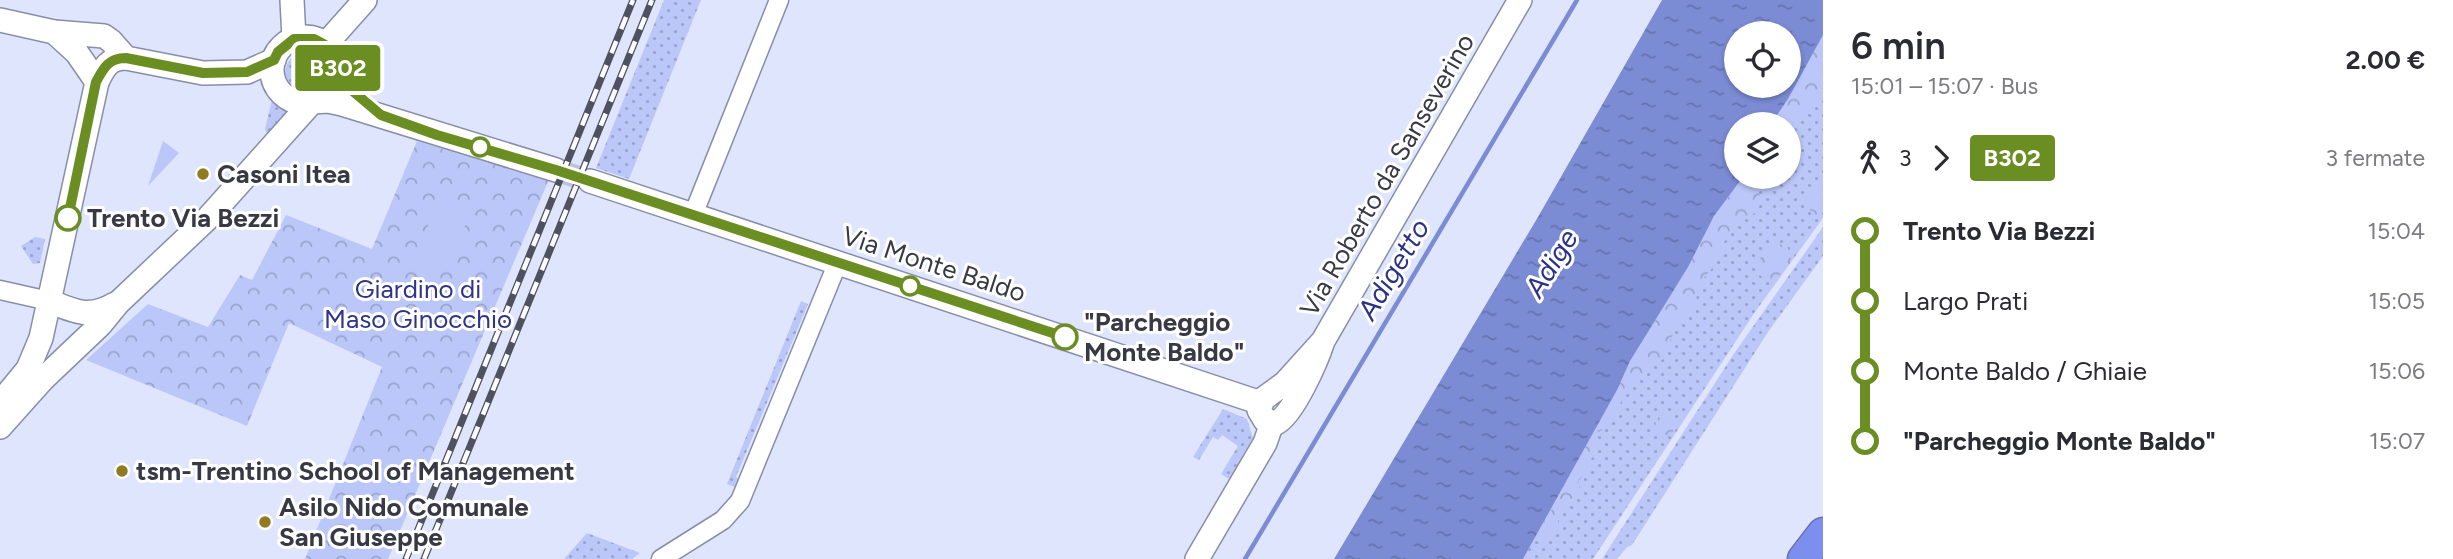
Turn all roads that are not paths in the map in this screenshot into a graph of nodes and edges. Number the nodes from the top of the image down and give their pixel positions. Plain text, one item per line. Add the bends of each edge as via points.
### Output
1 (292, 0) edge
2 (365, 0) edge
3 (779, 0) edge
4 (1520, 0) edge
5 (0, 20) edge
6 (54, 32) junction
7 (294, 39) junction
8 (325, 45) junction
9 (126, 58) junction
10 (274, 60) junction
11 (338, 75) junction
12 (96, 82) junction
13 (311, 103) junction
14 (381, 115) junction
15 (556, 170) tunnel mouth
16 (590, 181) tunnel mouth
17 (693, 215) junction
18 (838, 262) junction
19 (0, 290) edge
20 (50, 301) junction
21 (118, 303) junction
22 (1323, 341) junction
23 (1263, 400) junction
24 (0, 403) edge
25 (1280, 418) junction
26 (0, 427) edge
27 (1823, 533) edge
28 (1823, 552) edge
29 (661, 559) edge
30 (1197, 559) edge
31 (1803, 559) edge
32 (1818, 559) edge

1 - 7 street
2 - 8 street
3 - 17 street
4 - 22 street, Via Roberto da Sanseverino
5 - 6 street
6 - 9 street via 104,36
6 - 12 street via 77,53
7 - 8 street via 314,39
7 - 10 street
8 - 11 street via 335,59
9 - 10 street via 227,74 256,70
9 - 12 street via 106,64
10 - 13 street via 273,77 281,92 296,102
11 - 13 street via 332,89
11 - 14 street
12 - 20 street
13 - 14 street via 335,103
13 - 21 street via 209,217
14 - 15 street
16 - 17 street, Via Monte Baldo
17 - 18 street, Via Monte Baldo
18 - 23 street, Via Monte Baldo
18 - 29 street via 740,502 716,525
19 - 20 street
20 - 21 street via 88,314
20 - 24 street via 36,353
21 - 26 street
22 - 23 street, Via Roberto da Sanseverino
22 - 25 street, Via Roberto da Sanseverino via 1315,365
23 - 25 street via 1262,417
25 - 30 street, Via Roberto da Sanseverino
27 - 31 highway
28 - 32 highway

